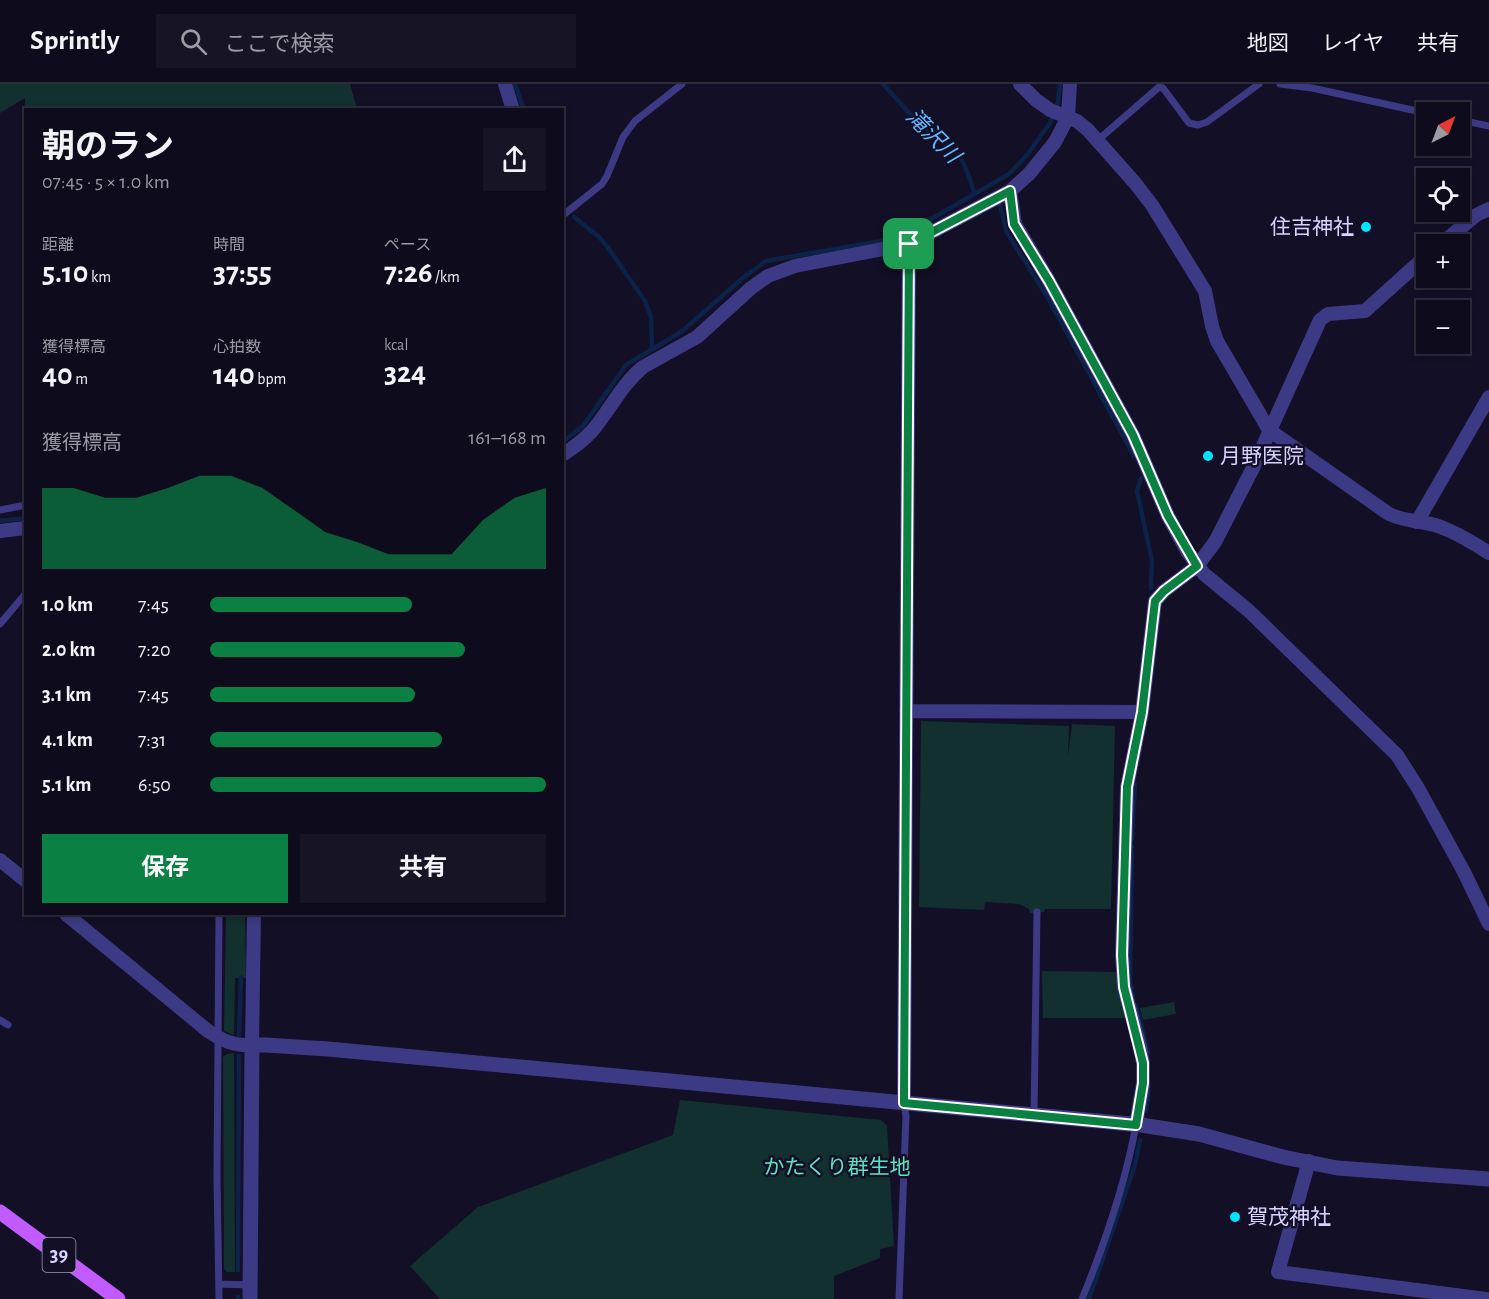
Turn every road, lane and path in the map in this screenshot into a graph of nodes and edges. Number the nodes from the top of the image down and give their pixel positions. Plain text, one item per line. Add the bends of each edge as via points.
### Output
1 (505, 84) edge
2 (682, 84) edge
3 (1020, 84) edge
4 (1070, 84) edge
5 (1259, 84) edge
6 (1280, 84) edge
7 (1312, 86) edge
8 (512, 108) edge
9 (1416, 111) edge
10 (1060, 113) junction
11 (1470, 122) edge
12 (1489, 126) edge
13 (1098, 140) junction
14 (1010, 191) junction
15 (1489, 209) edge
16 (564, 214) edge
17 (1453, 234) edge
18 (909, 244) junction
19 (1416, 265) edge
20 (1489, 397) edge
21 (1269, 430) junction
22 (564, 453) edge
23 (24, 506) edge
24 (0, 510) edge
25 (1417, 522) junction
26 (24, 528) edge
27 (0, 531) edge
28 (1489, 554) edge
29 (1197, 566) junction
30 (24, 595) edge
31 (0, 624) edge
32 (906, 711) junction
33 (1142, 712) junction
34 (0, 860) edge
35 (24, 879) edge
36 (1037, 912) dead end
37 (67, 915) edge
38 (219, 915) edge
39 (254, 915) edge
40 (1489, 924) edge
41 (0, 1020) edge
42 (8, 1025) dead end
43 (220, 1039) junction
44 (252, 1046) junction
45 (904, 1103) junction
46 (1034, 1116) junction
47 (1136, 1125) junction
48 (1309, 1161) junction
49 (1489, 1179) edge
50 (0, 1212) edge
51 (220, 1284) junction
52 (250, 1292) edge
53 (118, 1299) edge
54 (219, 1299) edge
55 (899, 1299) edge
56 (1082, 1299) edge
57 (1486, 1299) edge

1 - 8 street
2 - 16 lane via 635,121 623,137 602,184
3 - 10 street via 1036,100
4 - 10 street
5 - 13 lane via 1198,125 1190,123 1160,87
6 - 7 lane
7 - 9 lane
10 - 13 street via 1077,121
10 - 14 street via 1055,141
11 - 12 lane
13 - 21 street via 1152,205 1205,291 1217,341
14 - 18 street
14 - 29 street via 1014,224 1133,435 1168,516
15 - 17 street
18 - 22 street via 795,266 768,276 697,337 635,374 591,432
18 - 32 street
19 - 21 street via 1365,310 1329,314 1320,320
20 - 25 street
21 - 25 street via 1389,514
21 - 29 street via 1215,542
23 - 24 lane
25 - 28 street via 1436,525
26 - 27 street
29 - 33 street via 1155,601
29 - 40 street via 1397,755
30 - 31 lane
32 - 33 street
32 - 45 street
33 - 47 street via 1127,787 1122,955 1124,987 1143,1063
34 - 35 street
36 - 46 lane
37 - 43 street
38 - 43 lane
39 - 44 street
41 - 42 lane
43 - 44 street
43 - 51 lane
44 - 45 street via 328,1049
44 - 52 street
45 - 46 street
45 - 55 lane
46 - 47 street
47 - 48 street via 1200,1134
47 - 56 lane via 1129,1164
48 - 49 street via 1337,1167
48 - 57 street via 1278,1272
50 - 53 main road, 39
51 - 52 lane
51 - 54 lane

